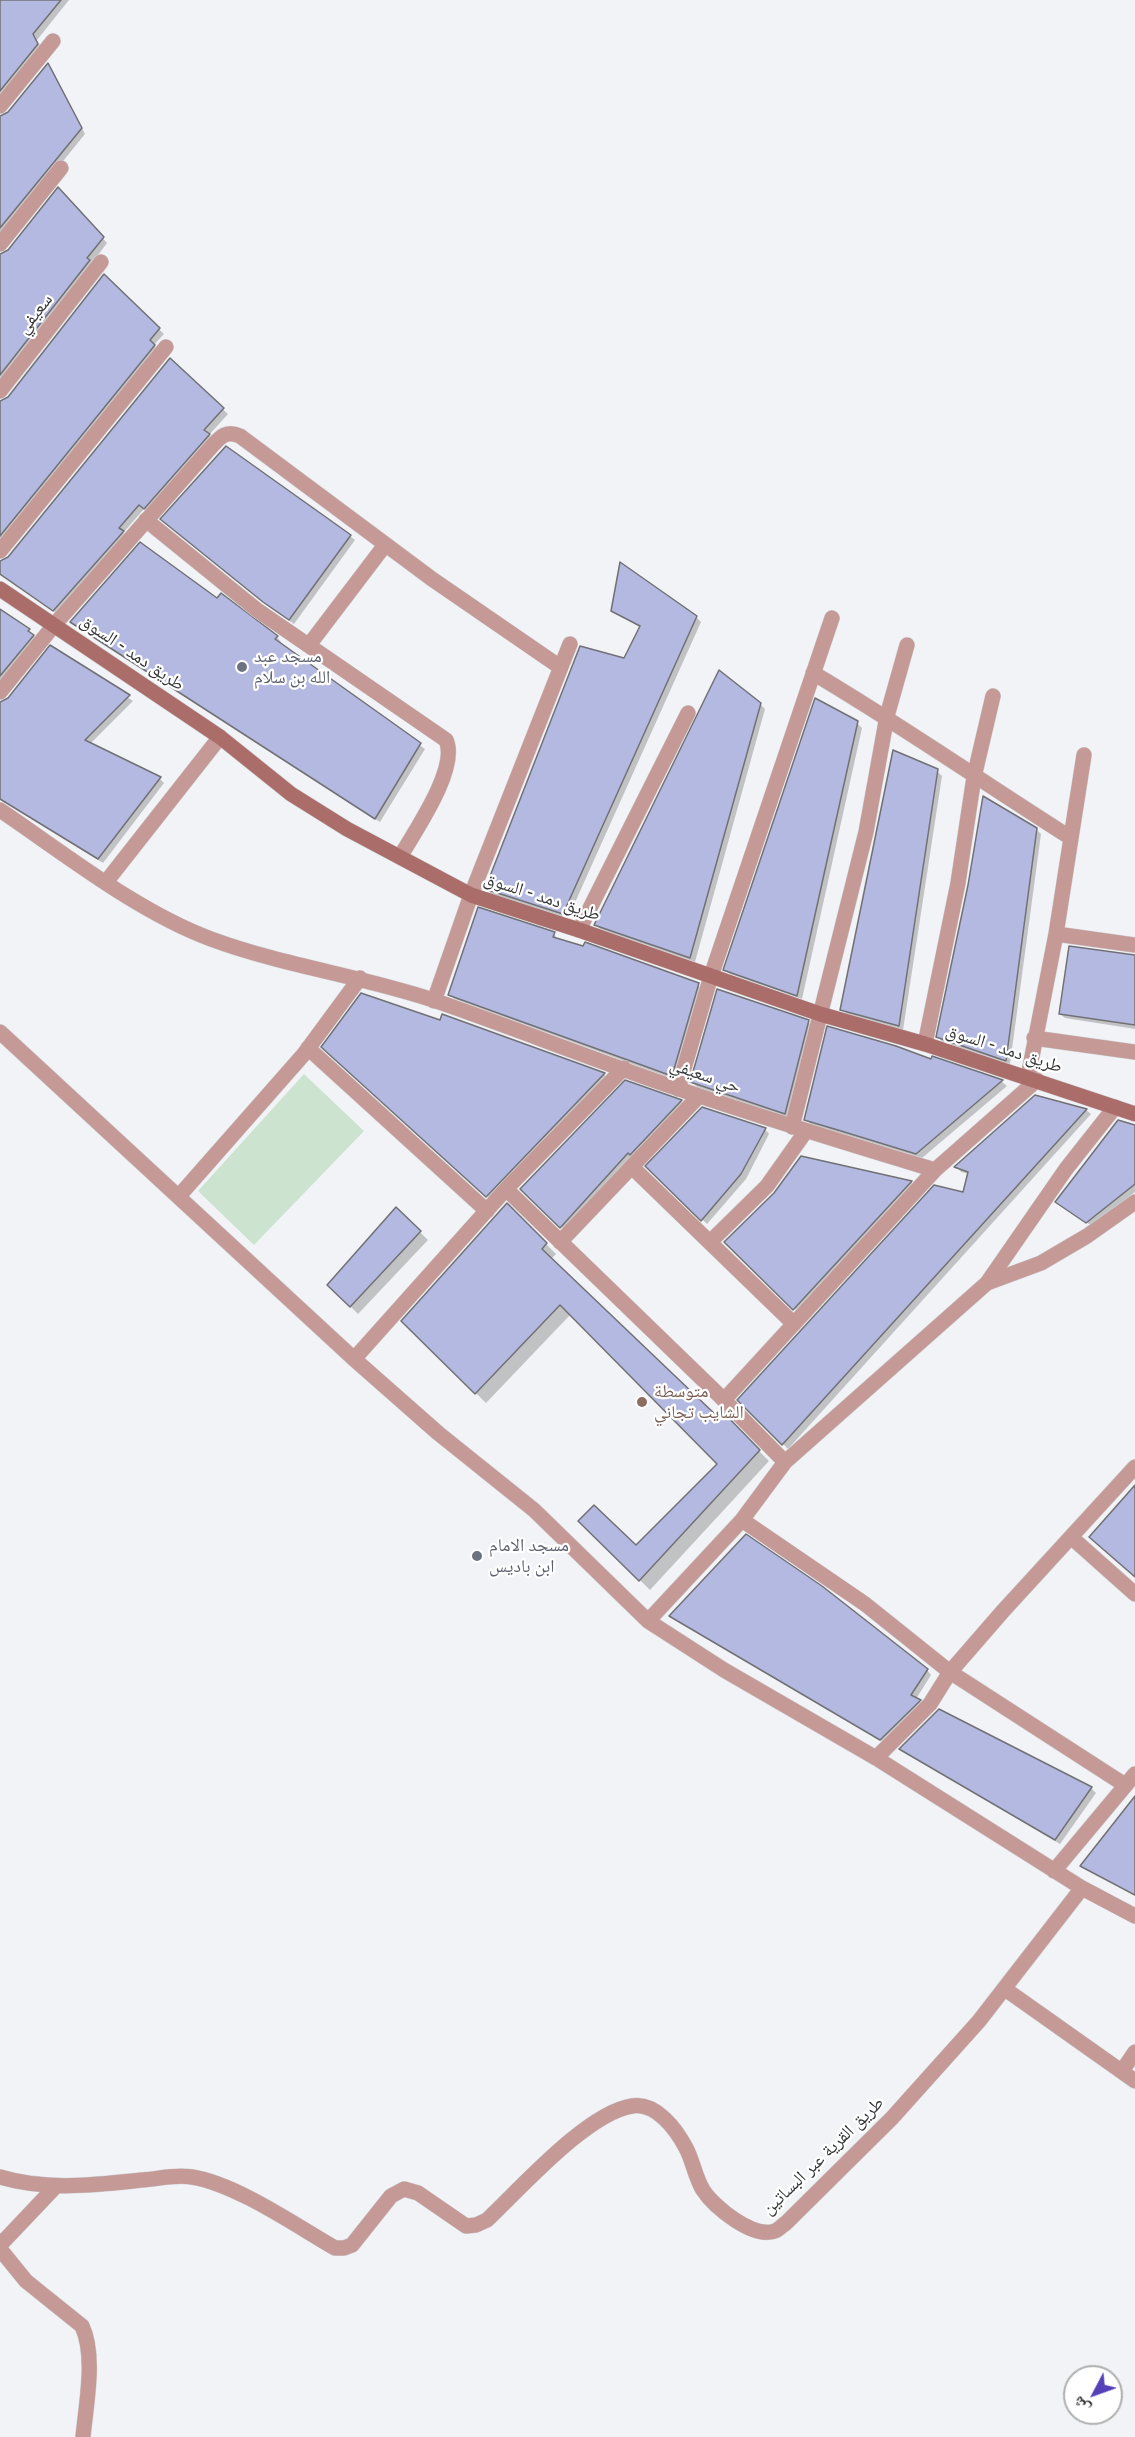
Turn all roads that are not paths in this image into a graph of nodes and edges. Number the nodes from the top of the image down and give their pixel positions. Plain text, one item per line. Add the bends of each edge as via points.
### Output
1 (53, 41) dead end
2 (0, 106) edge
3 (61, 168) dead end
4 (0, 244) edge
5 (101, 262) dead end
6 (166, 348) dead end
7 (0, 391) edge
8 (146, 520) junction
9 (385, 545) junction
10 (0, 551) edge
11 (0, 589) edge
12 (832, 618) dead end
13 (55, 624) junction
14 (570, 644) dead end
15 (309, 645) junction
16 (907, 645) dead end
17 (560, 668) junction
18 (813, 673) junction
19 (0, 692) edge
20 (993, 696) dead end
21 (688, 713) dead end
22 (887, 716) junction
23 (220, 737) junction
24 (1084, 756) dead end
25 (974, 777) junction
26 (0, 810) edge
27 (1071, 838) junction
28 (400, 857) junction
29 (106, 882) junction
30 (471, 895) junction
31 (579, 930) junction
32 (1056, 934) junction
33 (1135, 945) edge
34 (711, 976) junction
35 (360, 978) junction
36 (434, 1001) junction
37 (819, 1014) junction
38 (0, 1032) edge
39 (1034, 1038) junction
40 (925, 1044) junction
41 (308, 1048) junction
42 (1135, 1052) edge
43 (624, 1068) junction
44 (1032, 1079) junction
45 (678, 1089) junction
46 (699, 1095) junction
47 (1115, 1107) junction
48 (1135, 1114) edge
49 (799, 1129) junction
50 (633, 1168) junction
51 (935, 1170) junction
52 (506, 1189) junction
53 (179, 1196) junction
54 (1135, 1202) edge
55 (487, 1210) junction
56 (560, 1242) junction
57 (710, 1242) junction
58 (987, 1283) junction
59 (794, 1324) junction
60 (354, 1359) junction
61 (724, 1400) junction
62 (785, 1462) junction
63 (1135, 1467) edge
64 (742, 1520) junction
65 (1071, 1537) junction
66 (1135, 1594) edge
67 (648, 1621) junction
68 (950, 1672) junction
69 (876, 1758) junction
70 (1130, 1780) edge
71 (1054, 1871) junction
72 (1082, 1888) junction
73 (1135, 1916) edge
74 (1005, 1989) junction
75 (1135, 2052) edge
76 (1122, 2071) junction
77 (1135, 2082) edge
78 (0, 2177) edge
79 (56, 2186) junction
80 (0, 2249) edge
81 (83, 2437) edge

1 - 2 street
3 - 4 street
5 - 7 street, سعيفي
6 - 10 street
8 - 9 street via 219,438 233,433
8 - 13 street
8 - 15 street via 257,609
9 - 15 street
9 - 17 street
11 - 13 main road, طريق دمد - السوق
12 - 18 street
13 - 19 street
13 - 23 main road, طريق دمد - السوق
14 - 17 street
15 - 28 street via 438,733 449,746 443,778
16 - 22 street
17 - 30 street
18 - 22 street
18 - 34 street
20 - 25 street
21 - 31 street
22 - 25 street
22 - 37 street via 866,832
23 - 28 main road, طريق دمد - السوق via 291,794
23 - 29 street
24 - 27 street
25 - 27 street
25 - 40 street via 958,883
26 - 29 street, حي سعيفي
27 - 32 street
28 - 30 main road, طريق دمد - السوق
29 - 35 street, حي سعيفي via 209,938 274,960
30 - 31 main road, طريق دمد - السوق
30 - 36 street
31 - 34 main road, طريق دمد - السوق
32 - 33 street
32 - 39 street
34 - 37 main road, طريق دمد - السوق
34 - 45 street
35 - 36 street, حي سعيفي
35 - 41 street
36 - 43 street, حي سعيفي
37 - 40 main road, طريق دمد - السوق
37 - 49 street
38 - 53 street
39 - 42 street
39 - 44 street
40 - 44 main road, طريق دمد - السوق
41 - 53 street
41 - 55 street
43 - 45 street, حي سعيفي
43 - 52 street
44 - 47 main road, طريق دمد - السوق
44 - 51 street
45 - 46 street, حي سعيفي
46 - 49 street, حي سعيفي
46 - 50 street
47 - 48 main road, طريق دمد - السوق
47 - 58 street via 1066,1169
49 - 51 street, حي سعيفي
49 - 57 street via 767,1186
50 - 56 street
50 - 57 street
51 - 59 street
52 - 55 street
52 - 56 street
53 - 60 street
54 - 58 street via 1041,1263
55 - 60 street
56 - 61 street
57 - 59 street
58 - 62 street
59 - 61 street
60 - 67 street via 534,1510
61 - 62 street
62 - 64 street
63 - 65 street
64 - 67 street
64 - 68 street via 865,1604
65 - 66 street
65 - 68 street
67 - 69 street
68 - 69 street via 930,1704
68 - 70 street
69 - 71 street
70 - 71 street
71 - 72 street
72 - 73 street
72 - 74 street, طريق القرية عبر البساتين
74 - 76 street
74 - 79 street, طريق القرية عبر البساتين via 892,2118 775,2231 759,2232 721,2209 703,2190 686,2147 672,2126 659,2113 634,2105 599,2117 487,2220 466,2226 418,2193 404,2189 390,2196 352,2245 344,2248 336,2248 219,2184 191,2177 170,2175
75 - 76 street
76 - 77 street
78 - 79 street, طريق القرية عبر البساتين
79 - 80 street
80 - 81 street via 26,2281 82,2326 89,2358

